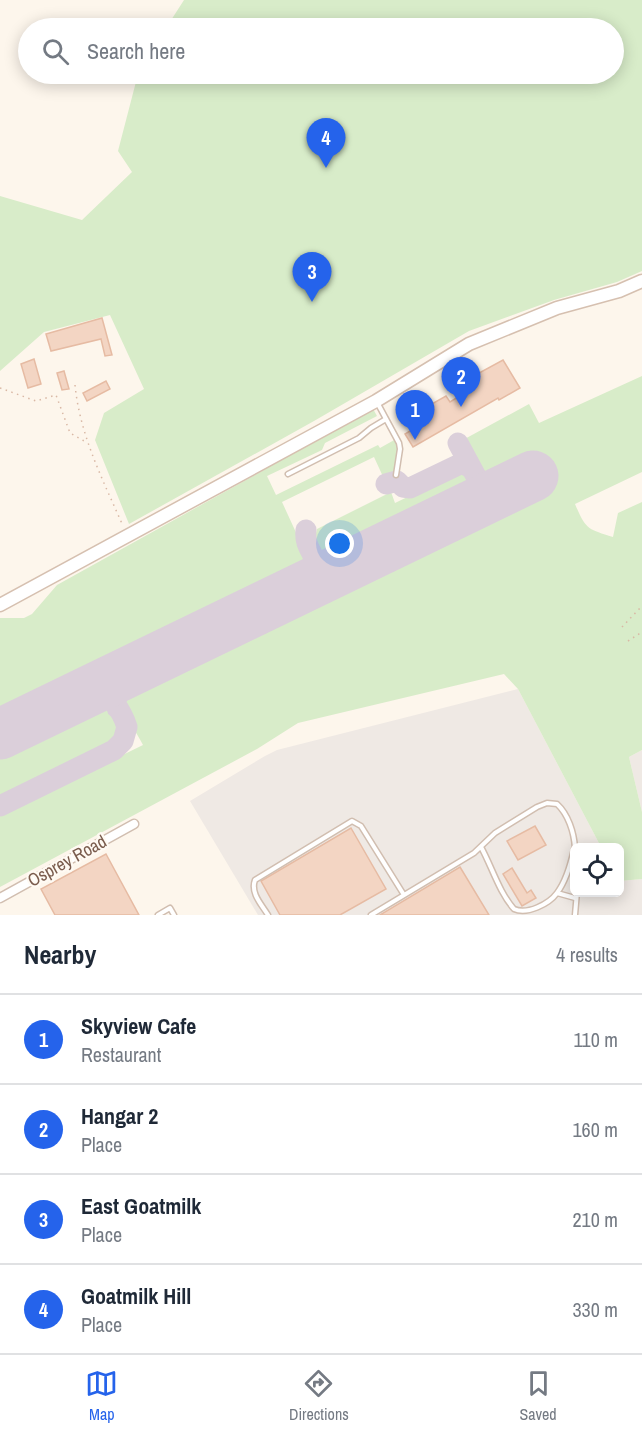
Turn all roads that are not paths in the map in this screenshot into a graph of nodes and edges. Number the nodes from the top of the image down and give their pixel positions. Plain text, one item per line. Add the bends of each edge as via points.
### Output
1 (642, 281) edge
2 (376, 400) junction
3 (386, 419) junction
4 (288, 474) dead end
5 (396, 475) dead end
6 (0, 604) edge
7 (134, 824) dead end
8 (574, 843) edge
9 (481, 847) junction
10 (570, 860) edge
11 (557, 893) junction
12 (404, 895) junction
13 (0, 898) edge
14 (575, 898) joint
15 (521, 914) edge
16 (158, 915) edge
17 (174, 915) edge
18 (268, 915) edge
19 (371, 915) edge
20 (575, 915) edge

1 - 2 street via 557,308 469,345
2 - 3 lane
2 - 6 street
3 - 4 lane via 359,438
3 - 5 lane via 399,443
7 - 13 street, Osprey Road
8 - 9 lane via 566,817 552,802 501,829
9 - 12 lane
9 - 15 lane via 513,908
10 - 11 lane
11 - 14 lane
11 - 15 lane via 537,911
12 - 18 lane via 361,826 352,822 255,880 254,893
12 - 19 lane
14 - 20 lane
16 - 17 lane via 170,908

